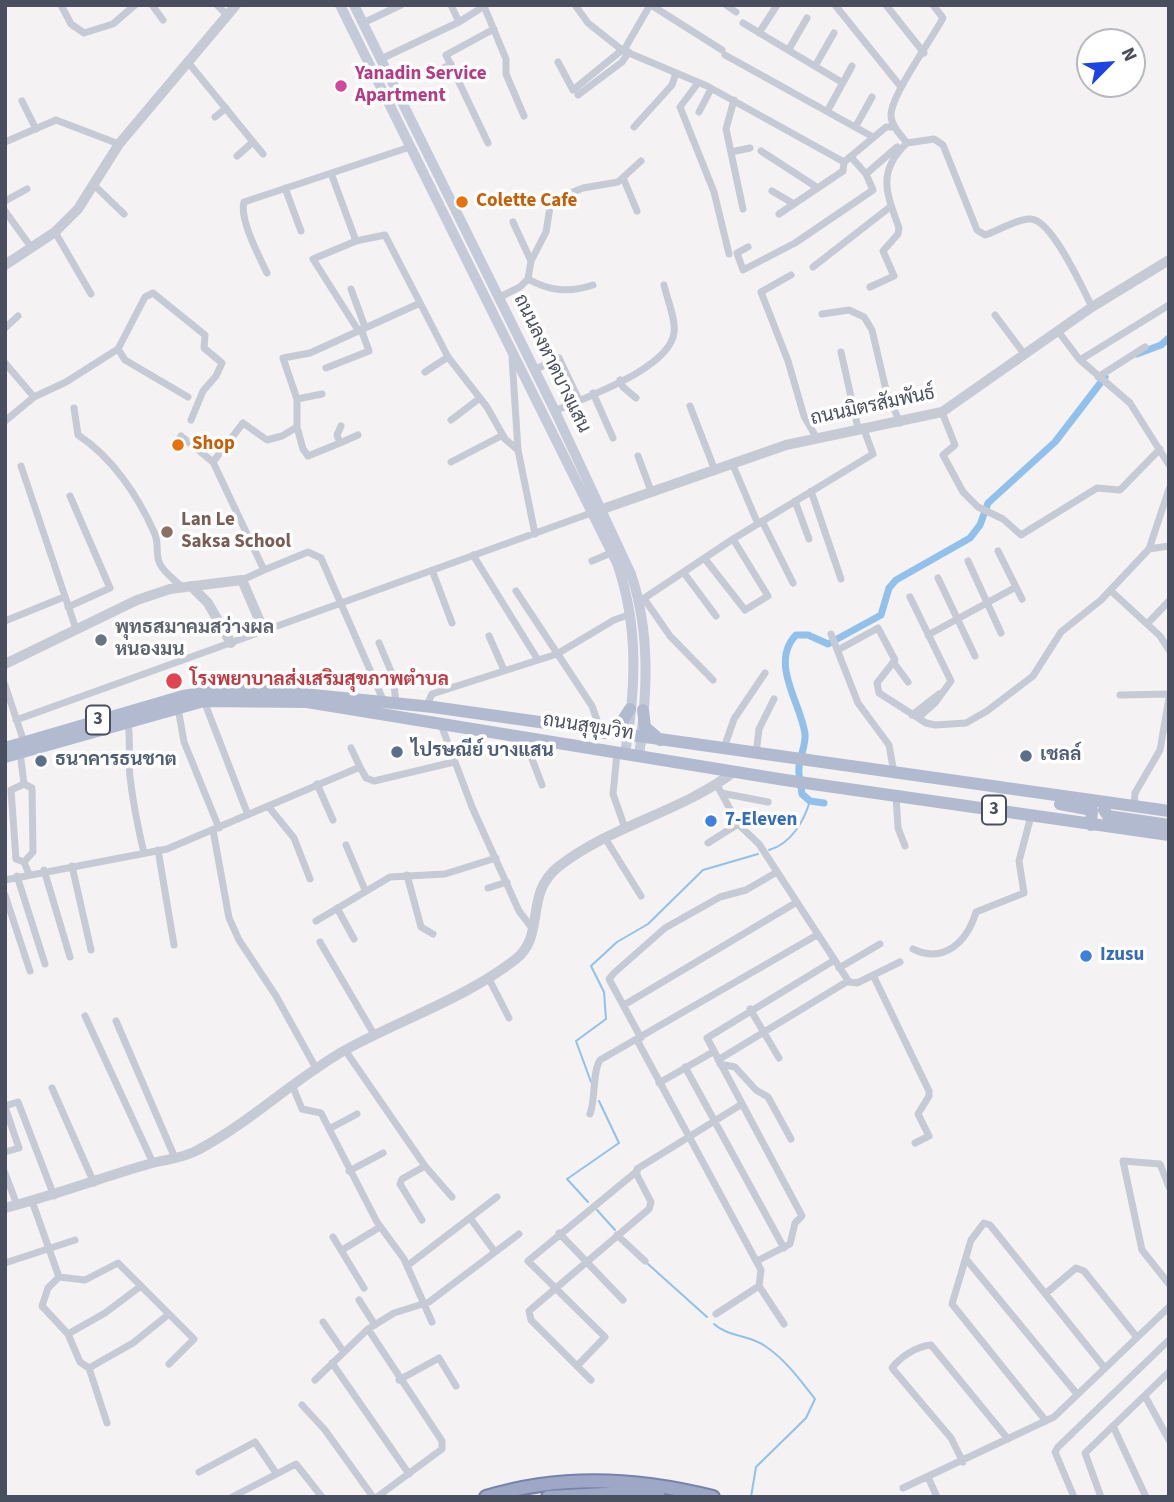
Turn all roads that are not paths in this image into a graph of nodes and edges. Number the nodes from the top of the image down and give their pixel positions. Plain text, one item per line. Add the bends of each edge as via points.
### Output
1 (61, 5) edge
2 (135, 5) edge
3 (152, 5) edge
4 (217, 5) edge
5 (236, 5) edge
6 (340, 5) edge
7 (354, 5) edge
8 (401, 5) edge
9 (452, 5) edge
10 (575, 5) edge
11 (651, 5) edge
12 (776, 5) edge
13 (835, 5) edge
14 (886, 5) edge
15 (933, 5) edge
16 (485, 6) edge
17 (727, 6) edge
18 (736, 12) dead end
19 (227, 15) junction
20 (807, 18) dead end
21 (163, 20) dead end
22 (459, 22) junction
23 (363, 23) junction
24 (743, 23) dead end
25 (494, 29) junction
26 (759, 33) junction
27 (834, 33) dead end
28 (789, 49) junction
29 (625, 51) junction
30 (925, 53) junction
31 (381, 59) junction
32 (187, 61) junction
33 (558, 62) dead end
34 (451, 64) junction
35 (815, 66) junction
36 (852, 66) dead end
37 (433, 73) dead end
38 (676, 73) junction
39 (698, 83) junction
40 (843, 83) junction
41 (901, 87) junction
42 (711, 89) junction
43 (578, 94) dead end
44 (872, 97) dead end
45 (734, 100) junction
46 (22, 101) dead end
47 (226, 108) junction
48 (828, 110) junction
49 (699, 112) dead end
50 (524, 116) dead end
51 (215, 117) dead end
52 (856, 126) junction
53 (634, 127) dead end
54 (894, 127) junction
55 (36, 129) junction
56 (873, 137) junction
57 (906, 141) junction
58 (5, 142) edge
59 (253, 142) junction
60 (488, 143) dead end
61 (119, 144) junction
62 (410, 147) junction
63 (750, 148) dead end
64 (761, 151) dead end
65 (731, 152) junction
66 (263, 154) dead end
67 (237, 156) dead end
68 (847, 159) junction
69 (641, 161) dead end
70 (331, 173) junction
71 (866, 174) junction
72 (624, 180) junction
73 (94, 186) junction
74 (285, 188) junction
75 (818, 188) junction
76 (27, 189) dead end
77 (772, 191) dead end
78 (5, 201) edge
79 (794, 204) junction
80 (890, 207) junction
81 (743, 209) dead end
82 (5, 211) edge
83 (637, 211) dead end
84 (124, 214) dead end
85 (779, 214) dead end
86 (513, 222) dead end
87 (301, 231) dead end
88 (55, 232) junction
89 (356, 241) junction
90 (31, 247) junction
91 (748, 247) dead end
92 (729, 254) dead end
93 (531, 261) junction
94 (1168, 264) edge
95 (5, 265) edge
96 (813, 267) dead end
97 (267, 273) dead end
98 (791, 275) dead end
99 (527, 279) junction
100 (593, 285) dead end
101 (664, 285) dead end
102 (870, 287) dead end
103 (351, 289) dead end
104 (91, 294) dead end
105 (499, 298) junction
106 (418, 304) junction
107 (1169, 305) edge
108 (1092, 307) junction
109 (822, 314) dead end
110 (995, 314) dead end
111 (18, 316) dead end
112 (5, 328) edge
113 (362, 329) junction
114 (1058, 331) junction
115 (1145, 347) dead end
116 (118, 349) junction
117 (512, 349) junction
118 (841, 352) dead end
119 (1025, 355) junction
120 (448, 357) junction
121 (1080, 360) junction
122 (5, 363) edge
123 (326, 368) dead end
124 (534, 370) junction
125 (425, 372) dead end
126 (1099, 378) junction
127 (620, 380) junction
128 (593, 393) junction
129 (322, 394) dead end
130 (34, 397) junction
131 (188, 397) dead end
132 (480, 398) junction
133 (636, 398) dead end
134 (297, 399) junction
135 (579, 400) junction
136 (690, 406) dead end
137 (74, 408) dead end
138 (555, 411) junction
139 (942, 412) junction
140 (191, 420) dead end
141 (451, 420) dead end
142 (5, 422) edge
143 (900, 423) junction
144 (341, 426) dead end
145 (297, 427) junction
146 (861, 428) junction
147 (358, 435) dead end
148 (503, 435) junction
149 (181, 436) dead end
150 (816, 437) junction
151 (612, 438) dead end
152 (340, 443) junction
153 (1160, 449) junction
154 (518, 450) junction
155 (638, 457) dead end
156 (451, 462) dead end
157 (213, 463) junction
158 (732, 463) junction
159 (1169, 466) edge
160 (21, 467) dead end
161 (714, 468) junction
162 (1169, 489) edge
163 (811, 491) junction
164 (651, 492) junction
165 (70, 496) dead end
166 (795, 501) junction
167 (598, 510) junction
168 (760, 523) junction
169 (535, 534) junction
170 (733, 539) junction
171 (809, 539) dead end
172 (1169, 546) edge
173 (1149, 549) junction
174 (998, 551) dead end
175 (612, 552) junction
176 (473, 555) junction
177 (705, 559) junction
178 (592, 561) dead end
179 (968, 561) dead end
180 (264, 570) junction
181 (432, 570) junction
182 (684, 573) junction
183 (938, 578) dead end
184 (841, 579) dead end
185 (242, 580) junction
186 (793, 583) dead end
187 (187, 586) junction
188 (1016, 587) junction
189 (1110, 590) junction
190 (516, 591) dead end
191 (64, 597) junction
192 (910, 597) dead end
193 (1022, 598) dead end
194 (642, 601) junction
195 (1169, 601) edge
196 (341, 603) junction
197 (987, 603) junction
198 (68, 607) junction
199 (632, 614) junction
200 (716, 616) dead end
201 (957, 619) junction
202 (5, 621) edge
203 (452, 623) dead end
204 (1147, 624) junction
205 (76, 629) junction
206 (264, 631) junction
207 (1001, 633) dead end
208 (831, 634) dead end
209 (928, 635) junction
210 (489, 636) dead end
211 (231, 643) junction
212 (379, 643) dead end
213 (1167, 644) edge
214 (836, 647) junction
215 (557, 654) junction
216 (975, 656) dead end
217 (538, 660) junction
218 (894, 663) junction
219 (5, 664) edge
220 (504, 670) junction
221 (765, 673) dead end
222 (713, 680) dead end
223 (908, 682) dead end
224 (5, 685) edge
225 (1120, 695) dead end
226 (1169, 696) edge
227 (774, 699) dead end
228 (204, 701) junction
229 (390, 702) junction
230 (426, 706) junction
231 (178, 707) junction
232 (637, 709) junction
233 (915, 717) junction
234 (16, 720) junction
235 (440, 722) junction
236 (128, 723) junction
237 (600, 732) junction
238 (530, 738) junction
239 (634, 738) junction
240 (662, 741) junction
241 (22, 747) junction
242 (5, 748) edge
243 (351, 748) dead end
244 (724, 748) junction
245 (621, 753) junction
246 (756, 754) junction
247 (639, 756) junction
248 (5, 757) edge
249 (453, 762) junction
250 (360, 766) junction
251 (735, 771) junction
252 (894, 774) junction
253 (24, 784) junction
254 (317, 784) junction
255 (967, 784) junction
256 (541, 785) dead end
257 (719, 789) junction
258 (896, 796) junction
259 (768, 802) dead end
260 (1106, 802) junction
261 (268, 806) junction
262 (1134, 806) junction
263 (1169, 811) edge
264 (248, 815) junction
265 (1031, 816) junction
266 (333, 820) dead end
267 (738, 824) junction
268 (1091, 825) junction
269 (1169, 825) edge
270 (625, 828) junction
271 (216, 829) junction
272 (1169, 835) edge
273 (605, 838) junction
274 (708, 843) dead end
275 (346, 845) dead end
276 (905, 846) dead end
277 (158, 850) junction
278 (145, 853) junction
279 (496, 858) junction
280 (24, 862) junction
281 (72, 866) junction
282 (44, 870) junction
283 (777, 872) junction
284 (29, 874) junction
285 (407, 875) junction
286 (17, 876) junction
287 (310, 879) dead end
288 (5, 880) edge
289 (507, 883) junction
290 (488, 888) dead end
291 (365, 890) junction
292 (5, 895) edge
293 (641, 896) dead end
294 (797, 902) junction
295 (337, 908) junction
296 (316, 920) dead end
297 (532, 928) junction
298 (433, 934) dead end
299 (817, 936) junction
300 (354, 939) dead end
301 (320, 942) dead end
302 (880, 944) dead end
303 (174, 945) dead end
304 (913, 949) dead end
305 (91, 950) dead end
306 (70, 957) dead end
307 (900, 962) dead end
308 (45, 964) dead end
309 (836, 964) junction
310 (30, 971) dead end
311 (873, 975) junction
312 (487, 976) junction
313 (848, 981) junction
314 (624, 1005) junction
315 (750, 1009) junction
316 (85, 1016) dead end
317 (509, 1018) dead end
318 (116, 1021) dead end
319 (764, 1033) junction
320 (375, 1035) junction
321 (639, 1039) junction
322 (345, 1050) junction
323 (713, 1052) junction
324 (779, 1058) dead end
325 (719, 1062) junction
326 (685, 1068) junction
327 (317, 1070) junction
328 (659, 1083) junction
329 (293, 1087) junction
330 (52, 1088) dead end
331 (742, 1104) junction
332 (5, 1106) edge
333 (357, 1114) dead end
334 (590, 1114) dead end
335 (713, 1121) junction
336 (328, 1129) junction
337 (688, 1137) junction
338 (791, 1139) dead end
339 (915, 1143) dead end
340 (5, 1152) edge
341 (383, 1153) dead end
342 (175, 1158) junction
343 (153, 1163) junction
344 (425, 1166) junction
345 (349, 1171) junction
346 (636, 1172) junction
347 (5, 1173) edge
348 (94, 1184) junction
349 (1169, 1184) edge
350 (54, 1196) junction
351 (452, 1197) dead end
352 (498, 1197) dead end
353 (32, 1201) junction
354 (17, 1205) junction
355 (5, 1208) edge
356 (470, 1217) junction
357 (422, 1220) dead end
358 (380, 1227) junction
359 (559, 1233) junction
360 (519, 1234) dead end
361 (617, 1235) junction
362 (333, 1237) dead end
363 (75, 1240) dead end
364 (784, 1248) junction
365 (47, 1249) junction
366 (342, 1250) junction
367 (495, 1252) junction
368 (966, 1259) junction
369 (586, 1261) junction
370 (645, 1261) dead end
371 (757, 1261) junction
372 (5, 1263) edge
373 (407, 1266) junction
374 (59, 1277) junction
375 (1169, 1284) edge
376 (141, 1286) junction
377 (759, 1286) junction
378 (554, 1287) junction
379 (365, 1288) dead end
380 (1045, 1294) junction
381 (359, 1300) dead end
382 (623, 1300) dead end
383 (424, 1305) junction
384 (1169, 1307) edge
385 (169, 1314) junction
386 (716, 1314) dead end
387 (323, 1322) dead end
388 (432, 1322) dead end
389 (785, 1324) dead end
390 (371, 1327) junction
391 (68, 1334) junction
392 (1136, 1336) junction
393 (1169, 1340) edge
394 (343, 1351) junction
395 (332, 1363) junction
396 (169, 1364) dead end
397 (577, 1366) junction
398 (1104, 1367) junction
399 (89, 1368) junction
400 (1169, 1372) edge
401 (315, 1380) dead end
402 (399, 1380) junction
403 (591, 1380) dead end
404 (456, 1386) dead end
405 (1077, 1394) junction
406 (1144, 1396) junction
407 (302, 1405) dead end
408 (1046, 1421) junction
409 (107, 1423) dead end
410 (1113, 1426) junction
411 (1008, 1439) junction
412 (1169, 1439) edge
413 (962, 1462) junction
414 (199, 1472) dead end
415 (276, 1473) junction
416 (409, 1474) junction
417 (928, 1478) junction
418 (903, 1488) dead end
419 (318, 1496) edge
420 (232, 1497) edge
421 (375, 1497) edge
422 (486, 1497) edge
423 (548, 1497) edge
424 (659, 1497) edge
425 (713, 1497) edge
426 (937, 1497) edge
427 (1074, 1497) edge
428 (1101, 1497) edge
429 (1146, 1497) edge

1 - 2 street via 71,24 84,33 113,24
3 - 21 street
4 - 19 street
5 - 19 street
6 - 62 main road, ถนนลงหาดบางแสน
7 - 23 main road, ถนนลงหาดบางแสน
8 - 23 street
9 - 22 street
10 - 29 street via 588,23
11 - 29 street
11 - 48 street via 724,53
12 - 26 street
13 - 41 street
14 - 30 street
15 - 30 street via 943,18
16 - 22 street
16 - 25 street
17 - 18 street
19 - 32 street
20 - 28 street
22 - 31 street
23 - 31 main road, ถนนลงหาดบางแสน
24 - 26 street
25 - 34 street via 446,55
25 - 50 street
26 - 28 street
27 - 35 street
28 - 35 street
29 - 33 street via 573,90
29 - 38 street
29 - 43 street via 622,62
30 - 41 street
31 - 105 main road, ถนนลงหาดบางแสน
32 - 47 street
32 - 61 street
34 - 37 street
34 - 60 street
35 - 40 street
36 - 40 street
38 - 39 street
38 - 53 street via 672,85
39 - 42 street
39 - 92 street via 680,107 714,192
40 - 48 street
41 - 54 street via 891,114
42 - 45 street
42 - 49 street
44 - 52 street
45 - 65 street via 726,128
45 - 68 street
46 - 55 street
47 - 51 street
47 - 59 street
48 - 52 street
52 - 56 street
54 - 56 street
54 - 57 street
55 - 58 street
55 - 61 street via 56,120
56 - 68 street
57 - 71 street
57 - 80 street via 886,182
57 - 108 street via 934,139 943,145 977,230 985,235 1028,218 1039,221 1068,260
59 - 66 street
59 - 67 street
61 - 73 street
62 - 70 street
62 - 117 main road, ถนนลงหาดบางแสน
63 - 65 street
64 - 75 street
65 - 81 street
68 - 71 street
68 - 75 street via 843,171
69 - 72 street
70 - 74 street
70 - 89 street
71 - 91 street via 873,190 794,243 743,270 737,253
72 - 83 street
72 - 93 street via 583,188 551,201 546,232
73 - 84 street
73 - 88 street
74 - 87 street
74 - 97 street via 242,205
75 - 79 street
76 - 78 street
77 - 79 street
79 - 85 street
80 - 96 street
80 - 102 street via 899,231 883,251 894,276
82 - 90 street
86 - 93 street
88 - 90 street
88 - 104 street
89 - 106 street via 385,236
89 - 113 street via 313,259
90 - 95 street
93 - 99 street
94 - 108 street, ถนนมิตรสัมพันธ์
98 - 150 street via 761,292 804,416
99 - 100 street via 541,287 570,291
99 - 105 street
101 - 127 street via 675,329 672,340 644,369
103 - 113 street
105 - 124 main road, ถนนลงหาดบางแสน
106 - 113 street
106 - 120 street
107 - 121 street
108 - 114 street, ถนนมิตรสัมพันธ์
109 - 143 street via 849,310 864,317
110 - 119 street
111 - 112 street
113 - 123 street via 369,351
113 - 134 street via 310,354 283,358
114 - 119 street, ถนนมิตรสัมพันธ์
114 - 121 street
115 - 126 street
116 - 130 street
116 - 131 street via 125,360
116 - 140 street via 145,297 153,293 205,335 204,348 220,360 221,367 203,391
117 - 154 street
117 - 167 main road, ถนนลงหาดบางแสน
118 - 146 street
119 - 139 street, ถนนมิตรสัมพันธ์
120 - 125 street
120 - 132 street
121 - 126 street
122 - 130 street
124 - 135 street via 559,358
124 - 138 main road, ถนนลงหาดบางแสน
126 - 153 street via 1130,403
127 - 128 street
127 - 133 street
128 - 135 street
128 - 151 street
129 - 134 street
130 - 142 street
132 - 141 street
132 - 148 street
134 - 145 street
135 - 138 street
136 - 161 street
137 - 187 street via 78,435 129,486 159,544 158,559 164,570
138 - 167 main road, ถนนลงหาดบางแสน
139 - 143 street, ถนนมิตรสัมพันธ์
139 - 153 street via 956,443 943,455 960,489 983,510 1024,535 1097,488 1120,490
143 - 146 street, ถนนมิตรสัมพันธ์
144 - 152 street
145 - 152 street via 308,456
145 - 157 street via 267,440 243,423
146 - 150 street, ถนนมิตรสัมพันธ์
146 - 163 street via 873,454
147 - 152 street
148 - 154 street
148 - 156 street
149 - 157 street
150 - 158 street, ถนนมิตรสัมพันธ์
153 - 159 street
154 - 169 street
155 - 164 street
157 - 180 street
158 - 161 street, ถนนมิตรสัมพันธ์
158 - 168 street
160 - 191 street
161 - 164 street, ถนนมิตรสัมพันธ์
162 - 173 street
163 - 166 street
163 - 184 street
164 - 167 street, ถนนมิตรสัมพันธ์
165 - 198 street via 110,588
166 - 168 street
166 - 171 street
167 - 169 street
167 - 175 main road, ถนนลงหาดบางแสน
167 - 194 main road, ถนนลงหาดบางแสน
168 - 170 street
168 - 186 street
169 - 176 street
170 - 177 street
170 - 177 street via 768,596 745,610
172 - 173 street
173 - 189 street
174 - 188 street
175 - 178 street
175 - 199 main road, ถนนลงหาดบางแสน
176 - 181 street
176 - 217 street
177 - 182 street
179 - 197 street
180 - 185 street
180 - 196 street via 308,552 315,554
181 - 196 street
181 - 203 street
182 - 194 street
182 - 200 street
183 - 201 street
185 - 187 street
185 - 206 street
187 - 205 street via 136,600
187 - 211 street via 208,603
188 - 193 street
188 - 197 street
189 - 204 street
189 - 233 street via 1061,632 1033,676 987,711 966,723 935,725
190 - 215 street
191 - 198 street
191 - 202 street
192 - 209 street
194 - 222 street
194 - 232 main road, ถนนลงหาดบางแสน via 645,646
195 - 204 street
196 - 206 street
196 - 229 street
197 - 201 street
197 - 207 street
198 - 205 street
199 - 215 street
199 - 232 main road, ถนนลงหาดบางแสน
201 - 209 street
201 - 216 street
204 - 213 street
205 - 219 street
206 - 211 street
208 - 214 street
209 - 233 street via 950,681
210 - 220 street
211 - 234 street
212 - 229 street via 393,676
214 - 218 street via 878,628
214 - 252 street via 858,703 889,745
215 - 217 street
215 - 237 street via 595,713
217 - 220 street
218 - 223 street
218 - 233 street via 876,687
220 - 230 street via 432,694
221 - 244 street via 734,719
224 - 234 street
225 - 226 street
226 - 262 street via 1160,750 1135,793
227 - 246 street via 759,729
228 - 231 main road, ถนนสุขุมวิท / 3
228 - 235 main road, ถนนสุขุมวิท / 3 via 307,702
228 - 264 street
229 - 230 main road, ถนนสุขุมวิท / 3
229 - 241 main road, ถนนสุขุมวิท / 3 via 229,689 183,696
230 - 237 main road, ถนนสุขุมวิท / 3
231 - 236 main road, ถนนสุขุมวิท / 3
231 - 271 street via 184,742
232 - 237 main road
232 - 239 main road, ถนนลงหาดบางแสน
232 - 240 main road via 645,727
234 - 241 street
235 - 238 main road, ถนนสุขุมวิท / 3
235 - 249 street
236 - 241 main road, ถนนสุขุมวิท / 3
236 - 278 street via 130,779
237 - 239 main road, ถนนสุขุมวิท / 3
238 - 245 main road, ถนนสุขุมวิท / 3
238 - 256 street via 528,751
239 - 240 main road, ถนนสุขุมวิท / 3
239 - 245 main road, ถนนลงหาดบางแสน
239 - 247 main road, ถนนลงหาดบางแสน
240 - 244 main road, ถนนสุขุมวิท / 3
241 - 242 main road, ถนนสุขุมวิท / 3
241 - 248 main road, ถนนสุขุมวิท / 3
241 - 253 street
243 - 250 street
244 - 246 main road, ถนนสุขุมวิท / 3
245 - 247 main road, ถนนสุขุมวิท / 3
245 - 270 street via 613,794
246 - 252 main road, ถนนสุขุมวิท / 3
247 - 251 main road, ถนนสุขุมวิท / 3
249 - 250 street via 374,781 366,778
249 - 279 street
250 - 254 street
251 - 257 street
251 - 258 main road, ถนนสุขุมวิท / 3
252 - 255 main road, ถนนสุขุมวิท / 3
253 - 280 street via 32,788 33,852
253 - 280 street via 11,790 16,859
254 - 261 street
254 - 266 street
255 - 260 main road, ถนนสุขุมวิท / 3
255 - 268 main road via 981,793 1088,808 1093,813
257 - 259 street
257 - 267 street
257 - 270 street
258 - 265 main road, ถนนสุขุมวิท / 3
258 - 276 street via 898,828
260 - 262 main road, ถนนสุขุมวิท / 3
260 - 269 main road via 1108,816
261 - 264 street
261 - 287 street via 294,838
262 - 263 main road, ถนนสุขุมวิท / 3
264 - 271 street
265 - 268 main road, ถนนสุขุมวิท / 3
265 - 304 street via 1019,862 1024,893 976,912 951,950 936,956
267 - 274 street
267 - 283 street via 759,844
268 - 272 main road, ถนนสุขุมวิท / 3
270 - 273 street
271 - 277 street
271 - 327 street via 234,929
273 - 293 street
273 - 297 street via 547,877 539,890
275 - 291 street
277 - 278 street
277 - 303 street
278 - 281 street
279 - 285 street via 445,874
279 - 289 street
280 - 284 street
281 - 282 street
281 - 305 street
282 - 284 street
282 - 306 street
283 - 294 street
283 - 314 street via 746,890 720,897 657,934 609,979
284 - 286 street
285 - 291 street via 390,877
285 - 298 street via 421,927
286 - 288 street
286 - 308 street
289 - 290 street
289 - 297 street
291 - 295 street
292 - 310 street
294 - 299 street
294 - 314 street
295 - 296 street
295 - 300 street
297 - 312 street via 528,947
299 - 309 street
299 - 321 street
301 - 320 street
302 - 309 street
307 - 311 street
309 - 313 street
309 - 315 street
311 - 313 street via 854,984
311 - 339 street via 929,1091 918,1114 929,1136
312 - 317 street
312 - 320 street
313 - 319 street
314 - 321 street
315 - 319 street
315 - 323 street via 708,1036
316 - 343 street
318 - 342 street
319 - 324 street
319 - 325 street
320 - 322 street
321 - 328 street
321 - 334 street via 600,1060
322 - 327 street
322 - 344 street
323 - 325 street
323 - 326 street
325 - 331 street
325 - 338 street via 735,1067 768,1097
326 - 328 street
326 - 335 street
327 - 329 street
328 - 337 street
329 - 336 street via 302,1109 321,1113
329 - 342 street via 215,1141
330 - 348 street
331 - 335 street
331 - 364 street via 802,1216
332 - 340 street via 19,1149
332 - 350 street via 18,1102
333 - 336 street
335 - 337 street
335 - 364 street
336 - 345 street
337 - 346 street
337 - 371 street
341 - 345 street
342 - 343 street
343 - 348 street
344 - 351 street
344 - 357 street via 400,1184
345 - 358 street
346 - 359 street
346 - 361 street via 651,1205
347 - 354 street
348 - 350 street
349 - 375 street via 1160,1164 1123,1161 1142,1250
350 - 353 street
352 - 356 street
353 - 354 street
353 - 365 street
354 - 355 street
356 - 367 street
356 - 373 street
358 - 366 street
358 - 373 street
359 - 369 street
359 - 378 street via 528,1261
360 - 367 street
361 - 369 street
361 - 370 street
362 - 366 street
363 - 365 street
364 - 371 street
365 - 372 street
365 - 374 street
366 - 379 street
367 - 383 street
368 - 380 street via 977,1230 984,1223 990,1225
368 - 405 street
368 - 408 street via 952,1304
369 - 378 street
369 - 382 street
371 - 377 street via 762,1277
373 - 383 street
374 - 376 street via 86,1280 118,1263
374 - 391 street via 48,1288 41,1306
376 - 385 street
376 - 391 street
377 - 386 street
377 - 389 street
378 - 397 street via 528,1315
378 - 397 street via 605,1337
380 - 392 street via 1076,1268 1084,1270
380 - 398 street
381 - 390 street
383 - 388 street
383 - 390 street via 394,1313
384 - 392 street
385 - 396 street via 194,1339
385 - 399 street via 133,1343
387 - 394 street
390 - 394 street
390 - 402 street
391 - 399 street via 80,1362
392 - 398 street
393 - 427 street via 1058,1447 1056,1457
394 - 395 street
395 - 401 street
395 - 416 street
397 - 403 street
398 - 405 street
399 - 409 street
400 - 406 street
402 - 404 street via 439,1358
402 - 416 street via 442,1441 442,1449
405 - 408 street
406 - 410 street
406 - 412 street
407 - 421 street
408 - 411 street
410 - 428 street via 1086,1453
410 - 429 street
411 - 413 street
411 - 413 street via 930,1345 924,1345 892,1368 951,1438
413 - 417 street
414 - 415 street via 255,1442
415 - 419 street via 298,1464
415 - 420 street
416 - 421 street
417 - 418 street
417 - 426 street
422 - 425 highway via 528,1486 594,1481 653,1483
423 - 424 highway via 623,1493

